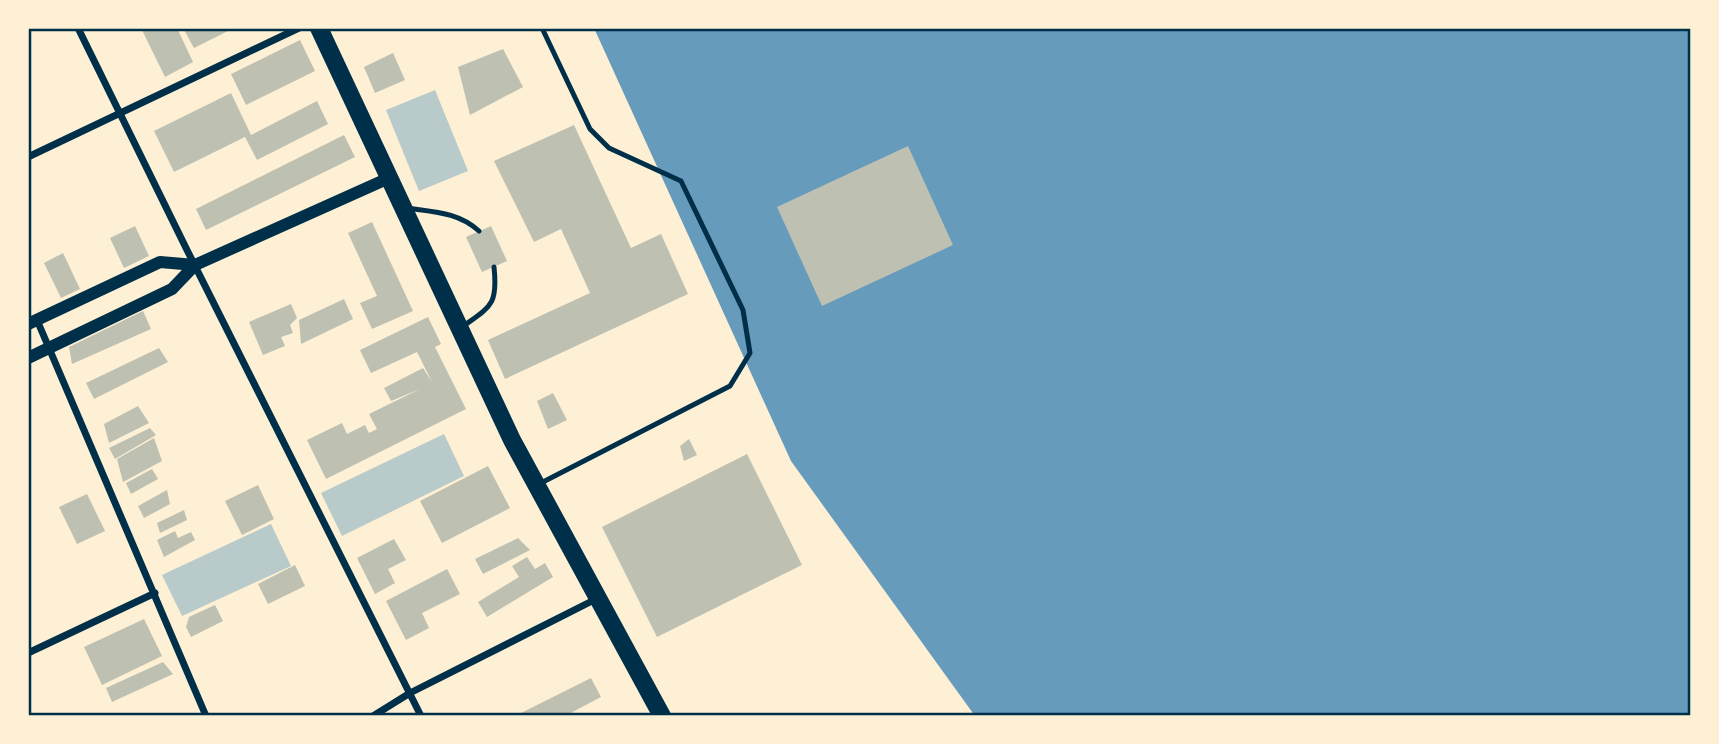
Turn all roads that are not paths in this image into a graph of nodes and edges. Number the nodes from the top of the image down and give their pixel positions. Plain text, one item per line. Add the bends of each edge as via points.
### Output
1 (78, 28) edge
2 (299, 28) edge
3 (319, 28) edge
4 (542, 28) edge
5 (120, 113) junction
6 (28, 157) edge
7 (389, 178) junction
8 (403, 208) junction
9 (479, 231) dead end
10 (195, 265) junction
11 (494, 267) dead end
12 (33, 322) edge
13 (460, 329) junction
14 (48, 348) junction
15 (28, 358) edge
16 (537, 485) junction
17 (155, 593) junction
18 (599, 598) junction
19 (28, 653) edge
20 (410, 693) junction
21 (206, 716) edge
22 (373, 716) edge
23 (421, 716) edge
24 (662, 716) edge

1 - 5 street
2 - 5 street
3 - 7 main road
4 - 16 lane via 590,129 609,148 681,181 743,310 750,353 730,386
5 - 6 street
5 - 10 street
7 - 8 main road
7 - 10 street
8 - 9 lane via 454,215
8 - 13 main road
10 - 12 street via 160,262
10 - 14 street via 172,289
10 - 20 street
11 - 13 lane via 496,288 490,307
12 - 14 street
13 - 16 main road
14 - 15 street
14 - 17 street
16 - 18 main road
17 - 19 street
17 - 21 street
18 - 20 street
18 - 24 main road
20 - 22 street
20 - 23 street

